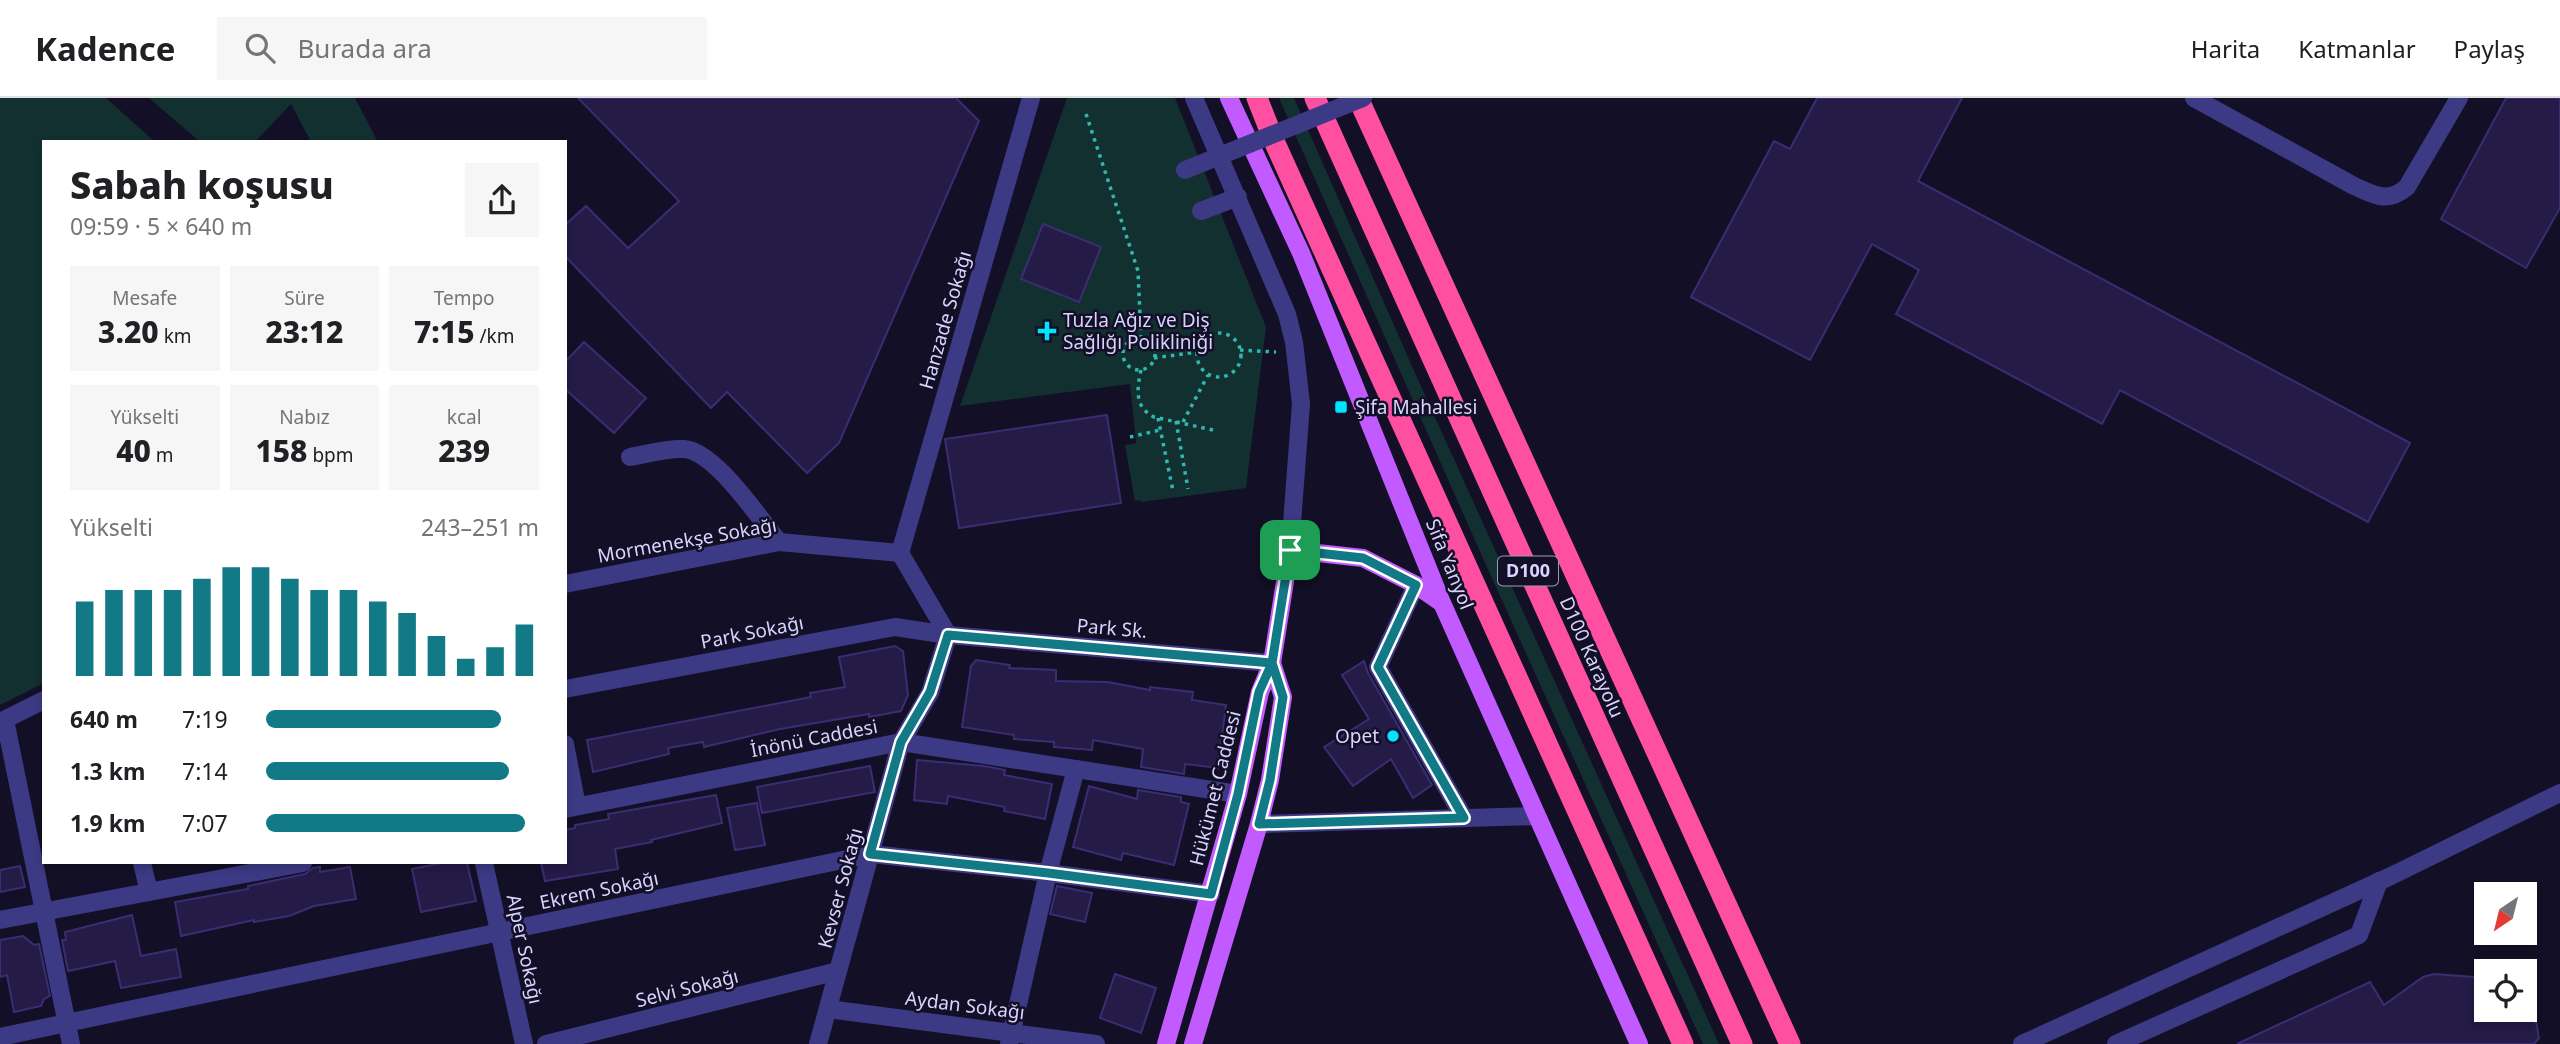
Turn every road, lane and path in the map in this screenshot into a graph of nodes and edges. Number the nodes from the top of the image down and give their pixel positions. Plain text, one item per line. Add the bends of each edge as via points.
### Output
1 (1031, 98) edge
2 (1194, 98) edge
3 (1229, 98) edge
4 (1258, 98) edge
5 (1315, 98) edge
6 (1361, 98) edge
7 (2194, 98) edge
8 (2459, 98) edge
9 (1086, 114) dead end
10 (1185, 170) dead end
11 (1238, 197) junction
12 (1201, 211) dead end
13 (1141, 338) junction
14 (1240, 350) junction
15 (1197, 352) junction
16 (1296, 353) junction
17 (1154, 358) junction
18 (1141, 370) junction
19 (1208, 374) junction
20 (1158, 418) junction
21 (1176, 421) junction
22 (1183, 422) junction
23 (1160, 430) junction
24 (1213, 430) dead end
25 (1130, 437) dead end
26 (630, 457) dead end
27 (1188, 489) dead end
28 (1173, 491) dead end
29 (779, 542) junction
30 (1290, 550) junction
31 (900, 553) junction
32 (567, 584) edge
33 (1416, 585) junction
34 (1442, 603) junction
35 (948, 635) junction
36 (1272, 663) junction
37 (567, 689) edge
38 (42, 701) edge
39 (3, 721) edge
40 (901, 742) junction
41 (567, 765) edge
42 (1076, 769) junction
43 (2560, 793) edge
44 (1238, 794) junction
45 (571, 808) edge
46 (1537, 816) junction
47 (1464, 818) junction
48 (1259, 824) junction
49 (870, 854) junction
50 (142, 864) edge
51 (293, 864) edge
52 (484, 864) edge
53 (263, 867) edge
54 (1048, 873) junction
55 (2379, 881) junction
56 (149, 892) junction
57 (1211, 894) junction
58 (44, 912) junction
59 (0, 920) edge
60 (499, 933) junction
61 (838, 971) junction
62 (828, 1009) junction
63 (67, 1024) junction
64 (0, 1037) edge
65 (1011, 1038) edge
66 (71, 1044) edge
67 (524, 1044) edge
68 (546, 1044) edge
69 (818, 1044) edge
70 (1096, 1044) edge
71 (1166, 1044) edge
72 (1193, 1044) edge
73 (1639, 1044) edge
74 (1682, 1044) edge
75 (1742, 1044) edge
76 (1790, 1044) edge
77 (2022, 1044) edge
78 (2116, 1044) edge

1 - 31 street, Hanzade Sokağı
2 - 11 street
3 - 34 main road, Sifa Yanyol via 1301,253
4 - 74 highway, D100
5 - 75 highway, D100 Karayolu / D100
6 - 10 street, bridge
6 - 76 highway via 1383,138
7 - 8 street via 2380,197 2396,196 2407,187
9 - 13 path via 1138,271
11 - 12 street
11 - 16 street via 1287,314
13 - 17 path via 1153,347
13 - 18 path via 1130,340 1122,353 1129,367
14 - 15 path via 1232,338 1219,333 1205,337
14 - 16 path
14 - 19 path via 1239,364 1229,375
15 - 17 path
15 - 19 path via 1198,364
16 - 30 street via 1301,404
17 - 18 path
18 - 20 path via 1139,403 1146,413
19 - 22 path
20 - 21 path
20 - 23 path
21 - 22 path
21 - 27 path
22 - 24 path
23 - 25 path
23 - 28 path
26 - 29 street via 676,449 703,455
29 - 31 street, Mormenekşe Sokağı
29 - 32 street, Mormenekşe Sokağı
30 - 33 main road via 1363,558
30 - 36 main road, Hükümet Caddesi
31 - 35 street
33 - 34 main road
33 - 47 street via 1378,667
34 - 46 main road, Sifa Yanyol
35 - 36 street, Park Sk.
35 - 37 street, Park Sokağı via 895,627
35 - 40 street, Kevser Sokağı via 930,692
36 - 44 main road, Hükümet Caddesi via 1259,692
36 - 48 main road, Hükümet Caddesi via 1283,697
38 - 39 street
39 - 58 street
40 - 42 street, İnönü Caddesi
40 - 45 street, İnönü Caddesi
40 - 49 street, Kevser Sokağı
41 - 45 street
42 - 44 street, İnönü Caddesi
42 - 54 street
43 - 55 street
44 - 57 main road, Hükümet Caddesi
46 - 47 street
46 - 73 main road, Sifa Yanyol
47 - 48 street
48 - 72 main road, Hükümet Caddesi
49 - 54 street, Ekrem Sokağı
49 - 60 street, Ekrem Sokağı
49 - 61 street, Kevser Sokağı
50 - 56 street
51 - 53 street
52 - 60 street, Alper Sokağı
53 - 56 street
54 - 57 street, Ekrem Sokağı
54 - 65 street
55 - 77 street
55 - 78 street via 2359,935
56 - 58 street
57 - 71 main road, Hükümet Caddesi
58 - 59 street
58 - 63 street
60 - 63 street, Ekrem Sokağı
60 - 67 street, Alper Sokağı
61 - 62 street, Kevser Sokağı
61 - 68 street, Selvi Sokağı
62 - 65 street, Aydan Sokağı
62 - 69 street, Kevser Sokağı
63 - 64 street, Ekrem Sokağı
63 - 66 street
65 - 70 street, Aydan Sokağı

